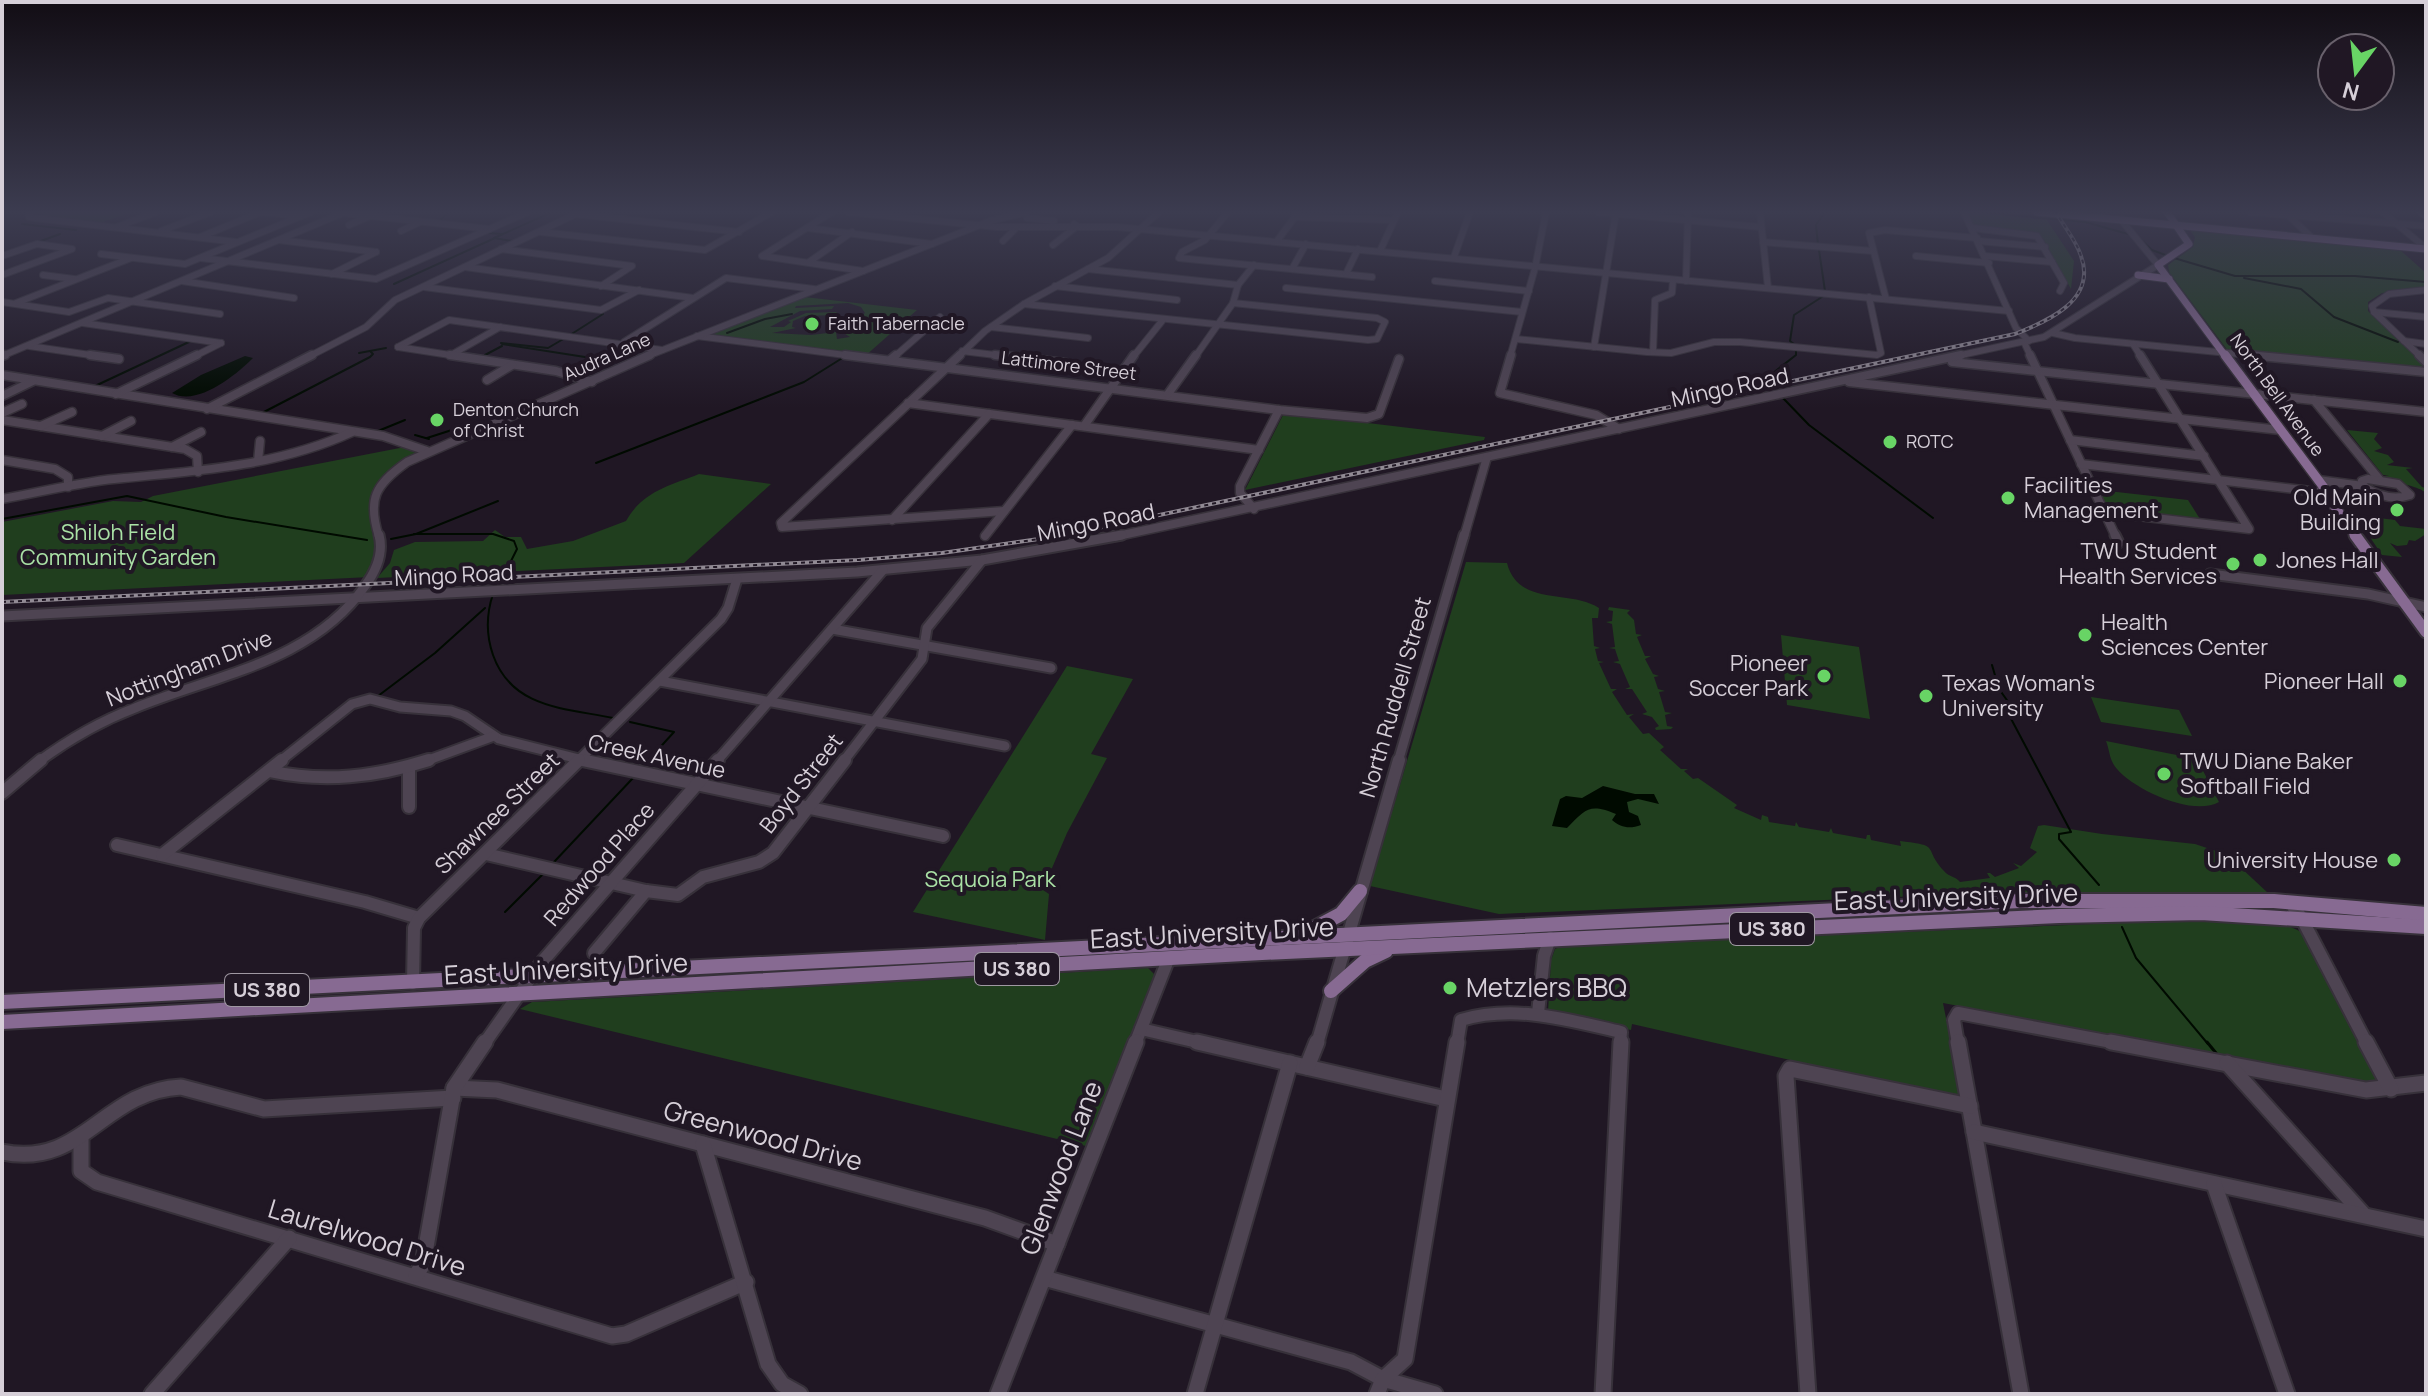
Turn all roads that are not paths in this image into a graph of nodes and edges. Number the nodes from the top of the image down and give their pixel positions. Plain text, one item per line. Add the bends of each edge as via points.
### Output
1 (57, 277) edge
2 (83, 277) edge
3 (189, 277) edge
4 (361, 277) edge
5 (382, 277) edge
6 (442, 277) edge
7 (537, 277) edge
8 (615, 277) edge
9 (727, 277) edge
10 (728, 277) edge
11 (846, 277) edge
12 (1072, 277) edge
13 (1164, 277) edge
14 (1244, 277) edge
15 (1531, 277) edge
16 (1605, 277) edge
17 (1646, 277) edge
18 (1686, 277) edge
19 (1767, 277) edge
20 (1880, 277) edge
21 (1995, 277) edge
22 (2061, 277) edge
23 (2135, 277) edge
24 (2155, 277) edge
25 (2169, 279) joint
26 (76, 280) junction
27 (1673, 280) junction
28 (180, 281) junction
29 (1435, 281) dead end
30 (1686, 281) junction
31 (1238, 285) junction
32 (601, 286) junction
33 (1055, 286) junction
34 (421, 287) junction
35 (1286, 288) dead end
36 (1768, 288) junction
37 (814, 289) junction
38 (639, 290) junction
39 (2426, 290) edge
40 (1529, 291) junction
41 (2060, 291) dead end
42 (1869, 297) junction
43 (294, 298) dead end
44 (693, 298) junction
45 (1380, 298) junction
46 (1886, 299) junction
47 (1177, 300) dead end
48 (132, 301) junction
49 (2, 302) edge
50 (1233, 303) junction
51 (14, 304) junction
52 (1024, 304) junction
53 (2009, 311) junction
54 (1522, 312) junction
55 (2374, 312) junction
56 (220, 314) dead end
57 (940, 317) dead end
58 (1371, 317) junction
59 (2426, 317) edge
60 (1162, 321) junction
61 (81, 323) junction
62 (1217, 324) junction
63 (500, 327) junction
64 (991, 327) junction
65 (2053, 333) junction
66 (695, 335) junction
67 (1088, 338) dead end
68 (1516, 339) junction
69 (2404, 341) junction
70 (2026, 342) junction
71 (623, 343) junction
72 (2133, 344) junction
73 (2426, 344) edge
74 (27, 346) junction
75 (1594, 347) junction
76 (662, 350) junction
77 (962, 351) junction
78 (1653, 352) junction
79 (2222, 352) junction
80 (451, 355) junction
81 (2, 356) edge
82 (119, 359) dead end
83 (1399, 359) dead end
84 (890, 360) junction
85 (1942, 361) junction
86 (2426, 362) edge
87 (1066, 363) dead end
88 (512, 365) junction
89 (946, 366) junction
90 (2037, 371) junction
91 (2426, 372) edge
92 (2, 375) edge
93 (487, 380) dead end
94 (34, 381) junction
95 (1844, 381) junction
96 (592, 382) junction
97 (2158, 384) junction
98 (1114, 387) junction
99 (2253, 393) junction
100 (116, 394) junction
101 (1168, 394) junction
102 (2, 396) edge
103 (2314, 400) junction
104 (908, 403) junction
105 (22, 404) dead end
106 (2054, 406) junction
107 (207, 409) junction
108 (1279, 410) junction
109 (72, 412) dead end
110 (2426, 412) edge
111 (2, 413) edge
112 (989, 414) junction
113 (2180, 419) junction
114 (2, 420) edge
115 (131, 421) dead end
116 (1072, 425) junction
117 (41, 426) junction
118 (1084, 426) junction
119 (1619, 429) junction
120 (2280, 430) junction
121 (201, 432) dead end
122 (353, 432) junction
123 (102, 436) junction
124 (2070, 440) junction
125 (260, 441) dead end
126 (172, 447) junction
127 (1259, 450) junction
128 (427, 451) junction
129 (2204, 456) junction
130 (1487, 457) junction
131 (2, 460) edge
132 (258, 461) junction
133 (2081, 464) junction
134 (198, 472) junction
135 (2379, 479) junction
136 (2218, 480) junction
137 (2318, 480) junction
138 (2363, 486) junction
139 (68, 487) junction
140 (2328, 493) junction
141 (2, 499) edge
142 (1254, 509) junction
143 (1004, 511) junction
144 (2104, 512) junction
145 (892, 520) junction
146 (985, 536) dead end
147 (2119, 543) dead end
148 (982, 560) junction
149 (883, 570) junction
150 (2210, 574) dead end
151 (737, 579) junction
152 (354, 598) junction
153 (2414, 602) edge
154 (2, 616) edge
155 (2426, 619) edge
156 (832, 629) junction
157 (2426, 632) edge
158 (923, 645) junction
159 (1051, 668) dead end
160 (660, 681) junction
161 (769, 702) junction
162 (874, 721) junction
163 (494, 736) junction
164 (1005, 746) dead end
165 (580, 761) junction
166 (409, 768) junction
167 (269, 771) junction
168 (696, 784) junction
169 (2, 793) edge
170 (409, 807) dead end
171 (807, 808) junction
172 (943, 836) dead end
173 (117, 845) dead end
174 (486, 854) junction
175 (162, 855) junction
176 (609, 882) junction
177 (646, 891) junction
178 (1360, 891) junction
179 (2291, 904) junction
180 (2426, 914) edge
181 (2301, 917) junction
182 (419, 918) junction
183 (2426, 927) edge
184 (1348, 933) junction
185 (1284, 935) junction
186 (1550, 938) junction
187 (1394, 947) junction
188 (1342, 949) junction
189 (594, 953) dead end
190 (1168, 960) junction
191 (531, 978) junction
192 (413, 983) junction
193 (1331, 991) junction
194 (521, 996) junction
195 (2, 1002) edge
196 (1538, 1013) junction
197 (2, 1022) edge
198 (1141, 1029) junction
199 (1290, 1063) junction
200 (2227, 1063) junction
201 (1307, 1067) junction
202 (2426, 1083) edge
203 (2391, 1089) junction
204 (454, 1093) junction
205 (1446, 1099) junction
206 (1970, 1106) junction
207 (1974, 1132) junction
208 (81, 1139) junction
209 (703, 1144) junction
210 (2, 1152) edge
211 (2214, 1184) junction
212 (2362, 1213) junction
213 (2426, 1229) edge
214 (289, 1238) junction
215 (1057, 1244) junction
216 (416, 1275) junction
217 (1044, 1278) junction
218 (746, 1282) junction
219 (1215, 1325) junction
220 (1380, 1387) edge
221 (152, 1394) edge
222 (800, 1394) edge
223 (998, 1394) edge
224 (1195, 1394) edge
225 (1435, 1394) edge
226 (1603, 1394) edge
227 (1808, 1394) edge
228 (2021, 1394) edge
229 (2287, 1394) edge

1 - 26 street
2 - 26 street
3 - 28 street
4 - 5 street
6 - 34 street
7 - 32 street
8 - 32 street
9 - 44 street
10 - 37 street
11 - 37 street, Audra Lane
12 - 33 street
13 - 31 street
14 - 31 street
15 - 40 street
16 - 75 street
17 - 27 street
18 - 30 street
19 - 36 street
20 - 46 street
21 - 53 street
22 - 41 street
23 - 65 street, Mingo Road
24 - 25 main road
25 - 79 main road, North Bell Avenue
26 - 51 street
27 - 30 street
27 - 78 street via 1672,293 1655,300
28 - 43 street
28 - 48 street
29 - 40 street
30 - 36 street
31 - 50 street
32 - 38 street
33 - 47 street
33 - 52 street
34 - 38 street via 600,310
34 - 107 street via 389,303 366,327
35 - 45 street
36 - 42 street
37 - 66 street, Audra Lane
38 - 44 street
39 - 55 street via 2379,297
40 - 54 street
42 - 46 street
42 - 78 street via 1881,353 1877,355 1740,342
44 - 71 street
45 - 54 street
45 - 58 street
46 - 53 street
48 - 51 street via 103,298 69,312
48 - 56 street
48 - 61 street
49 - 51 street
50 - 58 street
50 - 62 street
52 - 60 street
52 - 64 street
53 - 70 street
54 - 68 street
55 - 59 street
55 - 69 street
57 - 84 street
58 - 62 street via 1385,322 1377,339
60 - 62 street
60 - 98 street
61 - 74 street
61 - 100 street via 221,343
62 - 101 street
63 - 71 street
63 - 80 street
63 - 80 street via 447,320 398,347
64 - 67 street
64 - 77 street
65 - 70 street, Mingo Road
65 - 72 street
66 - 76 street, Audra Lane
66 - 84 street, Lattimore Street
68 - 75 street
68 - 119 street via 1500,393 1596,415
69 - 73 street
69 - 86 street
70 - 85 street, Mingo Road
70 - 90 street
71 - 76 street
72 - 79 street
72 - 97 street
74 - 81 street
74 - 82 street
75 - 78 street
76 - 96 street, Audra Lane
77 - 87 street
77 - 89 street
79 - 91 street
79 - 99 main road, North Bell Avenue
80 - 88 street
83 - 108 street, Lattimore Street via 1376,417
84 - 89 street, Lattimore Street
85 - 90 street
85 - 95 street, Mingo Road
88 - 93 street
88 - 96 street
89 - 98 street, Lattimore Street
89 - 104 street
90 - 97 street
90 - 106 street
92 - 94 street
94 - 100 street
94 - 102 street
95 - 106 street
95 - 119 street, Mingo Road
96 - 128 street, Audra Lane
97 - 99 street
97 - 113 street
98 - 101 street, Lattimore Street
98 - 118 street
99 - 103 street
99 - 120 main road, North Bell Avenue
100 - 107 street
101 - 108 street, Lattimore Street
103 - 110 street
103 - 135 street
104 - 112 street
104 - 145 street via 781,523 782,527
105 - 111 street
106 - 113 street
106 - 124 street
107 - 122 street
108 - 127 street
109 - 117 street
112 - 116 street
112 - 145 street
113 - 120 street
113 - 129 street
114 - 117 street
115 - 123 street
116 - 118 street
116 - 143 street
117 - 123 street
118 - 127 street
119 - 130 street, Mingo Road
120 - 137 main road, North Bell Avenue
121 - 126 street
122 - 128 street
122 - 132 street via 316,448
123 - 126 street
124 - 129 street
124 - 133 street
125 - 132 street
126 - 134 street via 196,454
127 - 142 street via 1240,486
128 - 152 street, Nottingham Drive via 396,471 376,493 371,512 380,556
129 - 136 street
130 - 142 street, Mingo Road
130 - 178 street, North Ruddell Street
131 - 139 street via 57,469 68,477
132 - 134 street
133 - 136 street
133 - 144 street
134 - 139 street
135 - 138 street via 2365,479
135 - 138 street via 2410,495 2388,497
136 - 140 street
136 - 144 street via 2249,529
137 - 138 street
137 - 140 main road, North Bell Avenue
139 - 141 street
140 - 153 main road, North Bell Avenue
142 - 148 street, Mingo Road
143 - 145 street
143 - 146 street
144 - 147 street
148 - 149 street, Mingo Road
148 - 158 street, Boyd Street via 927,628
149 - 151 street, Mingo Road
149 - 156 street, Redwood Place
150 - 153 street
151 - 152 street, Mingo Road
151 - 160 street, Shawnee Street via 725,615
152 - 154 street, Mingo Road
152 - 169 street, Nottingham Drive via 299,645 237,674 106,720 44,756
153 - 155 main road, North Bell Avenue
153 - 157 main road, North Bell Avenue
156 - 158 street
156 - 161 street, Redwood Place
158 - 159 street
158 - 162 street, Boyd Street via 922,659
160 - 161 street
160 - 165 street, Shawnee Street
161 - 162 street
161 - 168 street, Redwood Place
162 - 164 street
162 - 171 street, Boyd Street
163 - 165 street, Creek Avenue
163 - 166 street
163 - 167 street, Creek Avenue via 451,711 370,699 352,704
165 - 168 street, Creek Avenue
165 - 174 street, Shawnee Street
166 - 167 street via 316,779
166 - 170 street
167 - 175 street
168 - 171 street, Creek Avenue
168 - 176 street, Redwood Place
171 - 172 street, Creek Avenue
171 - 177 street, Boyd Street via 767,857 703,877 678,895
173 - 175 street
174 - 176 street, Boyd Street
174 - 182 street, Shawnee Street
175 - 182 street
176 - 177 street, Boyd Street
176 - 191 street, Redwood Place
177 - 189 street
178 - 184 street, North Ruddell Street
178 - 185 main road via 1330,922
179 - 180 main road, East University Drive / US 380
179 - 181 street
179 - 184 main road, East University Drive / US 380 via 2149,898 2020,901
181 - 183 main road, East University Drive / US 380
181 - 186 main road, East University Drive / US 380 via 2059,916
181 - 203 street
182 - 192 street via 414,928
184 - 185 main road, East University Drive / US 380
184 - 188 street, North Ruddell Street
185 - 191 main road, East University Drive / US 380
186 - 187 main road, East University Drive / US 380
186 - 196 street
187 - 188 main road, East University Drive / US 380
187 - 193 main road via 1365,961
188 - 190 main road, East University Drive / US 380
188 - 193 street, North Ruddell Street
190 - 194 main road, East University Drive / US 380
190 - 198 street, Glenwood Lane
191 - 192 main road, East University Drive / US 380
191 - 194 street, Redwood Place
192 - 195 main road, East University Drive / US 380
193 - 201 street, North Ruddell Street
194 - 197 main road, East University Drive / US 380
194 - 204 street, Redwood Place
196 - 205 street via 1461,1020
196 - 226 street via 1621,1032
198 - 199 street
198 - 215 street, Glenwood Lane
199 - 201 street
199 - 219 street
200 - 203 street via 2366,1090
200 - 206 street via 1958,1013 1954,1020
200 - 212 street
201 - 205 street
202 - 203 street
204 - 208 street, Greenwood Drive via 264,1109 168,1087 126,1101
204 - 209 street, Greenwood Drive via 497,1090
204 - 216 street, Redwood Place via 423,1264
205 - 220 street via 1405,1359
206 - 207 street
206 - 227 street via 1790,1069 1786,1076
207 - 211 street
207 - 228 street
208 - 210 street via 40,1153
208 - 214 street, Laurelwood Drive via 81,1171 97,1182
209 - 215 street, Greenwood Drive via 985,1218
209 - 218 street
211 - 212 street
211 - 229 street
212 - 213 street
214 - 216 street, Laurelwood Drive
214 - 221 street
215 - 217 street, Glenwood Lane
216 - 218 street, Laurelwood Drive via 612,1336
217 - 219 street
217 - 223 street, Glenwood Lane
218 - 222 street via 774,1374
219 - 220 street via 1351,1362
219 - 224 street
220 - 225 street

